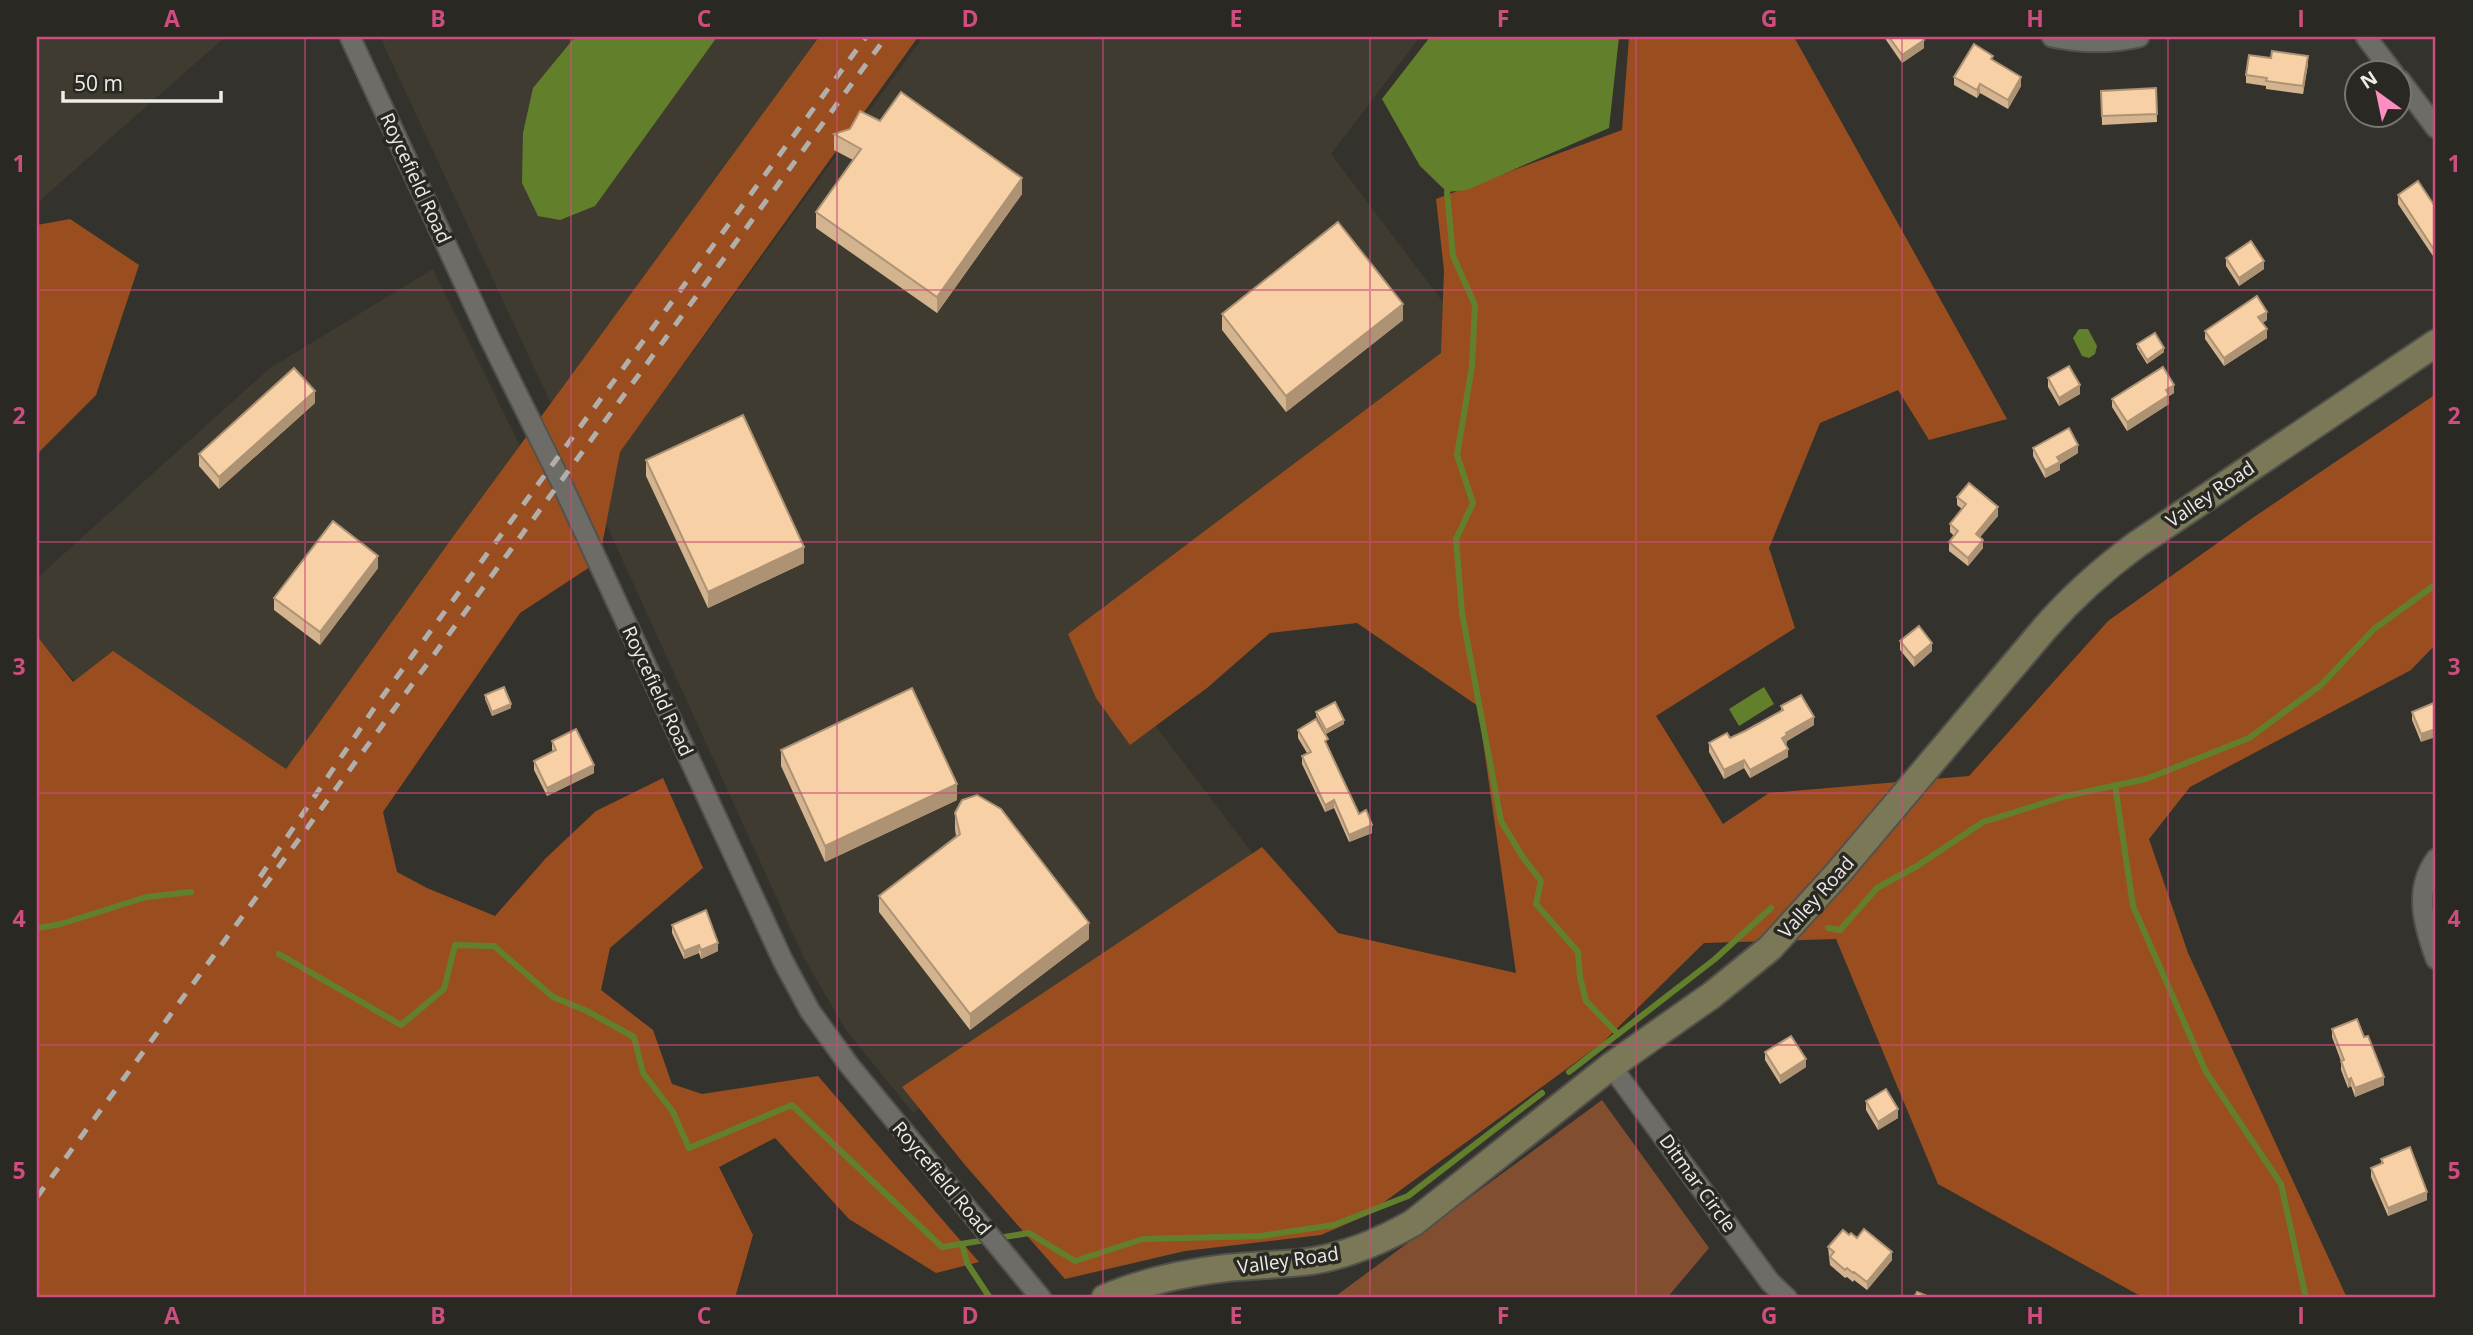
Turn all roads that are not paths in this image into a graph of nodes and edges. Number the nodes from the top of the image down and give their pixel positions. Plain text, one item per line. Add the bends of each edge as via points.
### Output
1 (351, 37) edge
2 (2052, 37) edge
3 (2138, 37) edge
4 (2366, 37) edge
5 (2383, 60) edge
6 (2414, 99) edge
7 (2436, 128) edge
8 (2436, 343) edge
9 (2432, 864) edge
10 (2436, 959) edge
11 (1611, 1066) junction
12 (1041, 1298) edge
13 (1105, 1298) edge
14 (1787, 1298) edge

1 - 12 street, Roycefield Road via 810,1011
2 - 3 street via 2079,43
4 - 5 street
6 - 7 street
8 - 11 street, Valley Road via 2099,573 2045,628 1770,948
9 - 10 street via 2422,892 2423,914
11 - 13 street, Valley Road via 1444,1200 1383,1239 1314,1261 1187,1273
11 - 14 street, Ditmar Circle via 1770,1282

